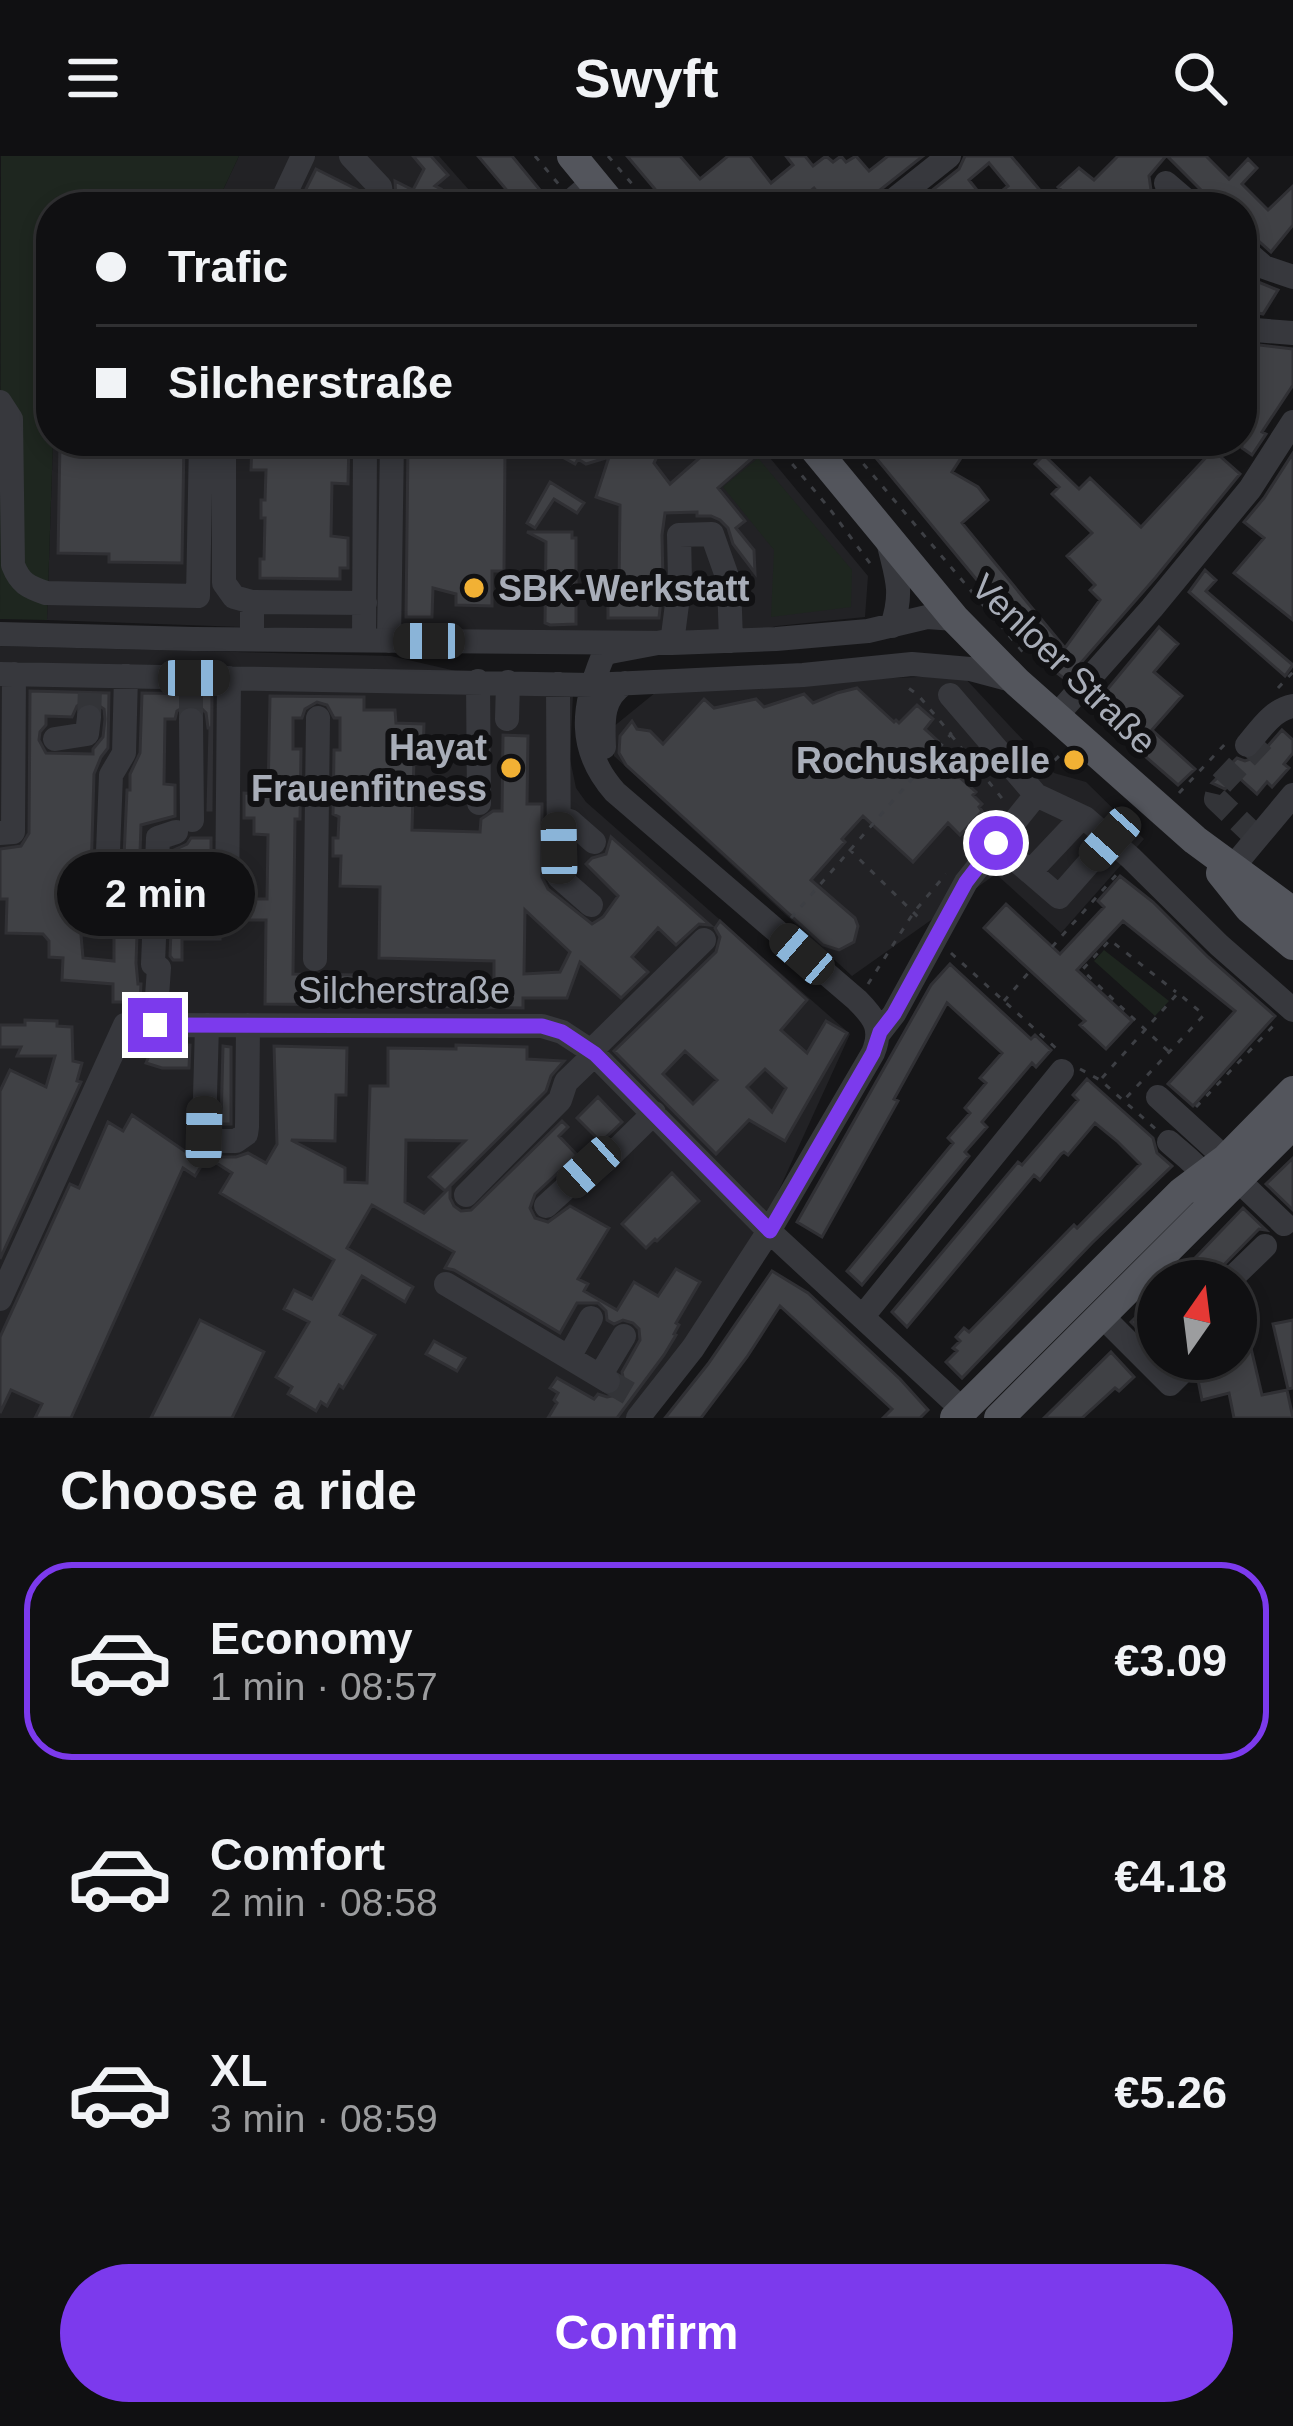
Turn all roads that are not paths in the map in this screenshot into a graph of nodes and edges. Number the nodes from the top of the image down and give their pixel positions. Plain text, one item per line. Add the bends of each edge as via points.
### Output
1 (303, 156) edge
2 (351, 156) edge
3 (572, 156) edge
4 (949, 156) edge
5 (1166, 183) dead end
6 (584, 186) edge
7 (286, 192) edge
8 (381, 192) edge
9 (904, 192) edge
10 (1176, 192) edge
11 (1257, 261) edge
12 (1293, 277) edge
13 (1257, 330) edge
14 (1293, 333) edge
15 (0, 402) edge
16 (1293, 422) edge
17 (202, 456) edge
18 (224, 456) edge
19 (365, 456) edge
20 (391, 456) edge
21 (820, 456) edge
22 (886, 536) junction
23 (188, 596) junction
24 (252, 602) junction
25 (364, 603) junction
26 (960, 624) junction
27 (880, 628) junction
28 (0, 634) edge
29 (191, 639) junction
30 (252, 639) junction
31 (377, 640) junction
32 (731, 641) junction
33 (668, 643) junction
34 (912, 664) junction
35 (875, 667) junction
36 (6, 674) edge
37 (126, 676) junction
38 (229, 678) junction
39 (478, 681) junction
40 (508, 682) junction
41 (1017, 682) junction
42 (188, 683) junction
43 (625, 683) junction
44 (558, 684) junction
45 (592, 686) junction
46 (950, 695) dead end
47 (318, 696) junction
48 (1288, 715) edge
49 (1058, 716) junction
50 (89, 717) dead end
51 (507, 719) dead end
52 (55, 740) dead end
53 (1247, 745) tunnel mouth
54 (2, 749) edge
55 (179, 765) dead end
56 (1293, 794) edge
57 (1036, 795) junction
58 (478, 803) dead end
59 (639, 812) junction
60 (1082, 817) junction
61 (559, 819) junction
62 (0, 832) edge
63 (1110, 839) junction
64 (1196, 840) junction
65 (594, 842) dead end
66 (996, 843) junction
67 (1232, 868) junction
68 (1030, 872) junction
69 (107, 877) dead end
70 (591, 905) dead end
71 (227, 908) dead end
72 (1293, 912) edge
73 (704, 940) dead end
74 (1293, 945) edge
75 (315, 959) dead end
76 (1292, 1009) edge
77 (155, 1025) junction
78 (207, 1025) junction
79 (248, 1025) junction
80 (880, 1032) junction
81 (593, 1053) junction
82 (1064, 1062) road end
83 (1293, 1091) edge
84 (1158, 1097) dead end
85 (654, 1113) junction
86 (1293, 1124) edge
87 (1211, 1183) junction
88 (466, 1195) dead end
89 (547, 1206) dead end
90 (1284, 1224) dead end
91 (770, 1231) junction
92 (1265, 1246) dead end
93 (1251, 1260) edge
94 (446, 1284) dead end
95 (0, 1299) edge
96 (863, 1316) junction
97 (1102, 1316) junction
98 (591, 1318) dead end
99 (624, 1336) dead end
100 (1137, 1351) edge
101 (569, 1358) junction
102 (640, 1406) edge
103 (959, 1414) edge
104 (999, 1418) edge

1 - 7 street
2 - 8 street
3 - 6 main road
4 - 9 street
5 - 10 street
11 - 12 street
13 - 14 street
15 - 23 street via 11,419 19,580 46,593
16 - 49 street via 1250,488
17 - 23 street via 198,596
18 - 24 street via 224,584
19 - 25 street
20 - 31 street
21 - 22 main road, Venloer Straße
22 - 26 main road, Venloer Straße
22 - 27 street, Venloer Straße via 899,605
23 - 29 street
24 - 25 street
24 - 30 street
25 - 31 street
26 - 27 street via 926,617
26 - 34 street via 955,645
26 - 41 main road, Venloer Straße
27 - 32 street
27 - 35 street, Venloer Straße
28 - 29 street
29 - 30 street
29 - 42 street
30 - 31 street
31 - 33 street
32 - 33 street
32 - 33 street via 729,582 712,534 679,535
33 - 45 street via 602,656
34 - 35 street
34 - 41 street
35 - 43 street
36 - 37 street via 90,682
36 - 54 street
36 - 62 street via 13,832
37 - 42 street
37 - 69 street
38 - 42 street
38 - 47 street
38 - 71 street
39 - 40 street
39 - 47 street
39 - 58 street
40 - 44 street
40 - 51 street
41 - 49 main road, Venloer Straße
43 - 45 street
43 - 59 street via 608,699 604,747
44 - 45 street
44 - 61 street
45 - 59 street via 590,754 598,773
46 - 57 street
47 - 75 street
48 - 53 street via 1282,708
49 - 64 main road, Venloer Straße
50 - 52 street via 87,734
55 - 77 street via 186,719 184,826 158,838
56 - 67 street
57 - 60 street
57 - 66 street
59 - 80 street via 857,1000
60 - 63 street
60 - 68 street
61 - 65 street
61 - 70 street via 559,878
63 - 68 street via 1058,897
63 - 76 street
64 - 67 main road, Venloer Straße
64 - 74 main road, Venloer Straße via 1249,908
66 - 68 street
66 - 80 street
67 - 72 main road, Venloer Straße
73 - 81 street
77 - 78 street, Silcherstraße
77 - 95 street, Silcherstraße via 125,1025
78 - 79 street, Silcherstraße
78 - 79 street via 204,1132 212,1141 236,1142 248,1127
79 - 81 street, Silcherstraße via 542,1026
80 - 91 street
81 - 85 street, Silcherstraße
81 - 88 street via 560,1100
82 - 96 street
83 - 87 main road
84 - 87 street
85 - 89 street
85 - 91 street, Silcherstraße
86 - 87 main road
87 - 90 street
87 - 97 main road
87 - 103 main road
91 - 96 street, Silcherstraße
91 - 102 street via 693,1348
92 - 93 street
94 - 101 street
96 - 103 street, Silcherstraße
97 - 100 street
97 - 104 main road
98 - 101 street
99 - 101 street via 604,1378

